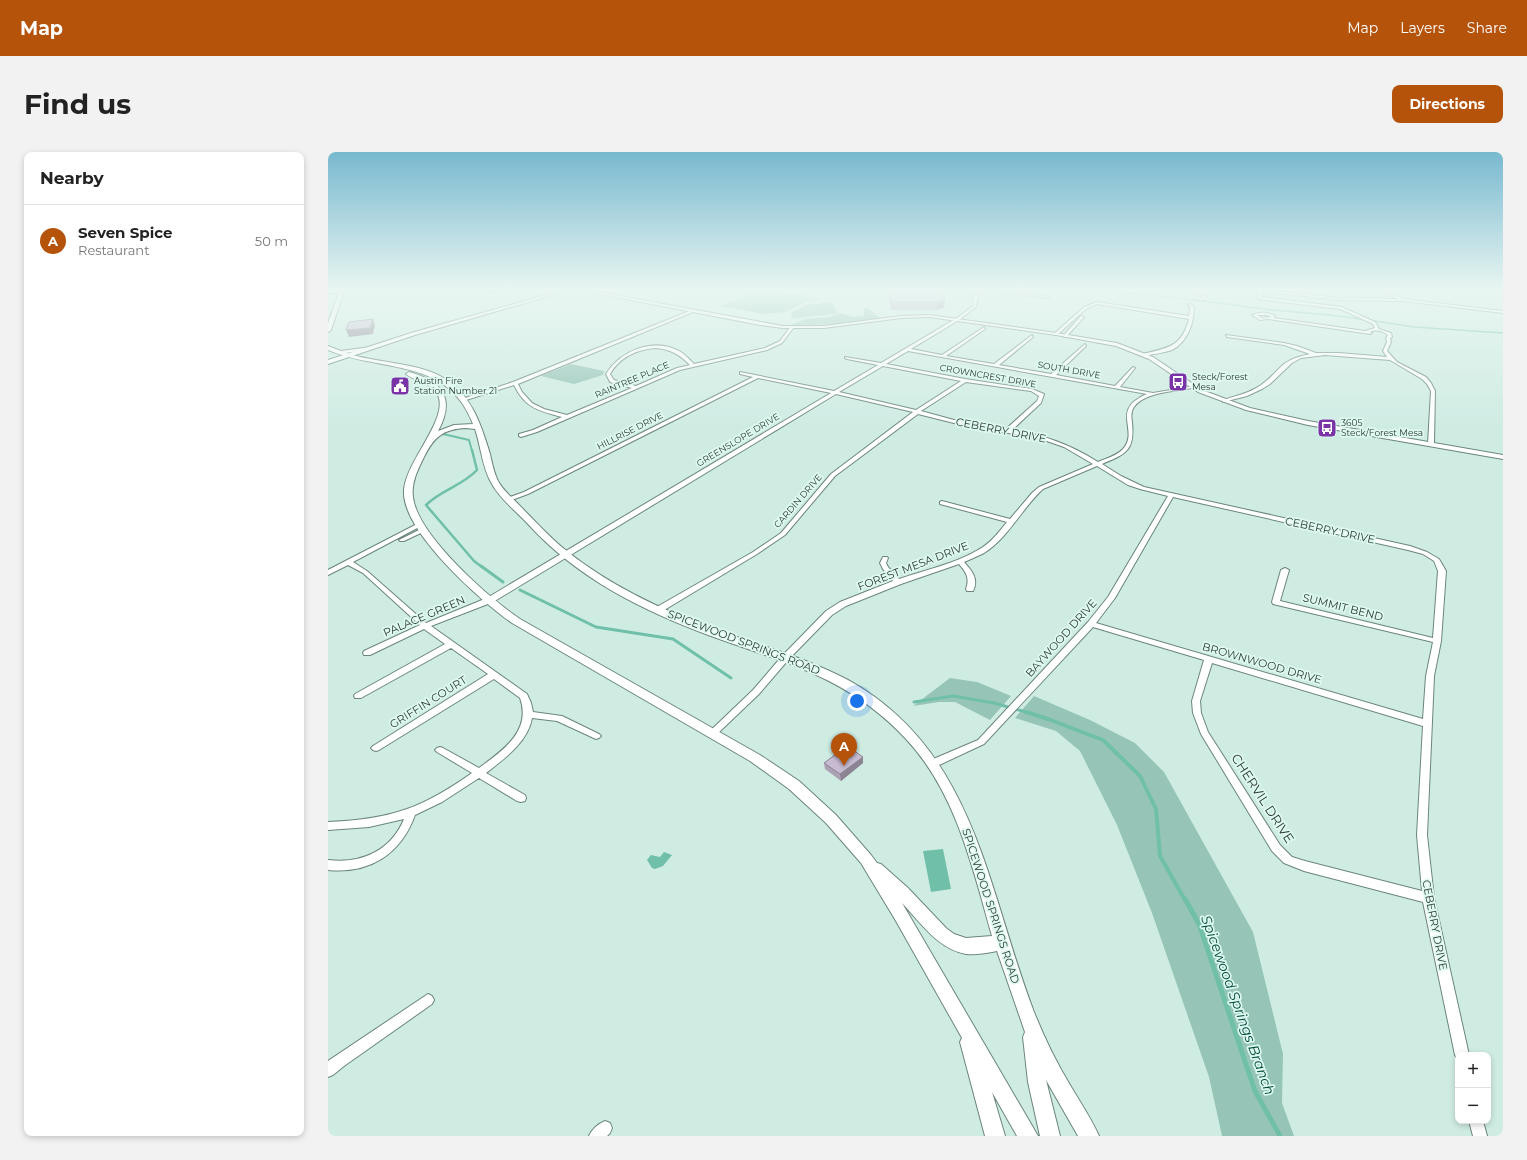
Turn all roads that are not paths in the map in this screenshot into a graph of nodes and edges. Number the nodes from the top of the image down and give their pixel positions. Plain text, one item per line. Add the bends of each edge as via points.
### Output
1 (413, 335) edge
2 (633, 335) edge
3 (786, 335) edge
4 (932, 335) edge
5 (974, 335) edge
6 (1060, 335) edge
7 (1185, 335) edge
8 (1390, 335) edge
9 (1032, 336) dead end
10 (1064, 336) joint
11 (1227, 336) dead end
12 (1383, 336) dead end
13 (1388, 338) junction
14 (1085, 345) dead end
15 (368, 348) junction
16 (908, 350) junction
17 (329, 351) edge
18 (1144, 355) junction
19 (1316, 355) junction
20 (347, 356) junction
21 (943, 356) junction
22 (847, 358) dead end
23 (338, 359) junction
24 (1390, 359) junction
25 (328, 362) edge
26 (882, 365) junction
27 (996, 365) junction
28 (693, 366) junction
29 (1133, 368) dead end
30 (742, 373) dead end
31 (758, 376) junction
32 (1052, 376) junction
33 (965, 380) junction
34 (515, 383) junction
35 (434, 385) junction
36 (635, 387) junction
37 (1117, 387) junction
38 (1192, 387) junction
39 (836, 393) junction
40 (1156, 394) junction
41 (1225, 401) junction
42 (453, 402) junction
43 (918, 412) junction
44 (567, 417) junction
45 (478, 427) junction
46 (1008, 430) junction
47 (521, 435) dead end
48 (431, 439) junction
49 (1431, 444) junction
50 (1503, 457) edge
51 (1098, 464) junction
52 (1171, 495) junction
53 (509, 499) junction
54 (942, 503) dead end
55 (1011, 522) junction
56 (421, 527) junction
57 (565, 554) junction
58 (885, 558) dead end
59 (960, 561) junction
60 (348, 562) junction
61 (1285, 570) dead end
62 (328, 573) edge
63 (898, 582) junction
64 (970, 589) dead end
65 (490, 600) junction
66 (658, 610) junction
67 (1091, 624) junction
68 (425, 626) junction
69 (1437, 641) junction
70 (450, 645) junction
71 (367, 653) dead end
72 (786, 656) junction
73 (1209, 659) junction
74 (493, 675) junction
75 (358, 696) dead end
76 (529, 715) junction
77 (1428, 724) junction
78 (713, 733) junction
79 (596, 736) dead end
80 (376, 748) dead end
81 (440, 750) dead end
82 (934, 763) junction
83 (478, 773) junction
84 (521, 798) dead end
85 (411, 813) junction
86 (328, 826) edge
87 (866, 859) junction
88 (328, 866) edge
89 (1428, 898) junction
90 (1003, 942) junction
91 (428, 1000) dead end
92 (964, 1024) junction
93 (1031, 1026) junction
94 (1461, 1052) edge
95 (328, 1070) edge
96 (1477, 1124) edge
97 (995, 1136) edge
98 (1028, 1136) edge
99 (1050, 1136) edge
100 (1089, 1136) edge
101 (1480, 1136) edge

1 - 15 street
2 - 34 street
3 - 28 street, RAINTREE PLACE via 781,342 766,349
4 - 16 street, GREENSLOPE DRIVE
5 - 21 street
6 - 10 street
7 - 18 street via 1179,344 1167,350
8 - 13 street
9 - 27 street
10 - 18 street via 1117,345
11 - 19 street via 1292,346
12 - 13 street
13 - 24 street via 1385,351
14 - 32 street
15 - 17 main road via 346,352
15 - 20 street
16 - 21 street, SOUTH DRIVE
16 - 26 street, GREENSLOPE DRIVE
17 - 20 main road, SPICEWOOD SPRINGS ROAD
17 - 23 main road
18 - 38 street
19 - 24 street
19 - 41 street via 1289,363 1262,387
20 - 23 street
20 - 42 main road, SPICEWOOD SPRINGS ROAD via 429,373 447,382
21 - 27 street, SOUTH DRIVE
22 - 26 street, CROWNCREST DRIVE
23 - 25 street
23 - 35 main road via 406,373
24 - 49 street via 1416,373 1431,386
26 - 33 street, CROWNCREST DRIVE
26 - 39 street, GREENSLOPE DRIVE
27 - 32 street, SOUTH DRIVE
28 - 36 street, RAINTREE PLACE
28 - 36 street via 673,350 659,347 643,349 620,358 608,374 612,381
29 - 37 street
30 - 31 street, CEBERRY DRIVE
31 - 39 street, CEBERRY DRIVE
31 - 53 street, HILLRISE DRIVE via 526,494
32 - 37 street, SOUTH DRIVE
33 - 43 street, CARDIN DRIVE
33 - 46 street, CROWNCREST DRIVE via 1032,390 1042,395 1039,402
34 - 42 street
34 - 44 street via 533,407
35 - 42 main road, SPICEWOOD SPRINGS ROAD
35 - 42 main road via 455,397
36 - 44 street, RAINTREE PLACE
37 - 40 street, SOUTH DRIVE
38 - 40 street, FOREST MESA DRIVE
38 - 41 street
39 - 43 street, CEBERRY DRIVE
39 - 57 street, GREENSLOPE DRIVE
40 - 51 street, FOREST MESA DRIVE via 1138,401 1130,409 1128,416 1131,437 1126,450
41 - 49 street via 1275,416
42 - 45 main road, SPICEWOOD SPRINGS ROAD via 474,415
42 - 48 main road
43 - 46 street, CEBERRY DRIVE via 961,423
43 - 66 street, CARDIN DRIVE via 833,475 783,534
44 - 47 street, RAINTREE PLACE
45 - 48 main road via 454,426
45 - 53 main road, SPICEWOOD SPRINGS ROAD via 496,485
46 - 51 street, CEBERRY DRIVE via 1068,446
48 - 56 main road via 416,466 408,489 413,514
49 - 50 street
51 - 52 street, CEBERRY DRIVE via 1130,484
51 - 55 street, FOREST MESA DRIVE via 1041,488
52 - 67 street, BAYWOOD DRIVE via 1112,598
52 - 69 street, CEBERRY DRIVE via 1425,553 1437,560 1442,571
53 - 57 main road, SPICEWOOD SPRINGS ROAD
54 - 55 street
55 - 59 street, FOREST MESA DRIVE via 982,551
56 - 60 street via 396,542
56 - 65 main road via 458,574
57 - 65 street, GREENSLOPE DRIVE
57 - 66 main road, SPICEWOOD SPRINGS ROAD via 609,585
58 - 63 street via 885,568
59 - 63 street, FOREST MESA DRIVE
59 - 64 street via 972,577
60 - 62 street
60 - 68 street via 365,572
61 - 69 street, SUMMIT BEND via 1276,602
63 - 72 street, FOREST MESA DRIVE via 843,604 829,613
65 - 68 street, PALACE GREEN
65 - 78 main road via 516,621
66 - 72 main road, SPICEWOOD SPRINGS ROAD via 715,633
67 - 73 street, BROWNWOOD DRIVE
67 - 82 street, BAYWOOD DRIVE via 981,742
68 - 70 street
68 - 71 street, PALACE GREEN
69 - 77 street, CEBERRY DRIVE via 1430,676
70 - 74 street
70 - 75 street
72 - 78 street, FOREST MESA DRIVE via 756,692
72 - 82 main road, SPICEWOOD SPRINGS ROAD via 849,686 883,710 911,735
73 - 77 street, BROWNWOOD DRIVE
73 - 89 street, CHERVIL DRIVE via 1196,701 1197,713 1204,732 1276,848 1288,860 1304,866
74 - 76 street via 524,696
74 - 80 street, GRIFFIN COURT
76 - 79 street via 559,718
76 - 83 street via 521,735 509,749
77 - 89 street, CEBERRY DRIVE via 1422,835
78 - 87 main road via 794,785 831,819
81 - 83 street
82 - 90 main road, SPICEWOOD SPRINGS ROAD via 964,822
83 - 84 street
83 - 85 street via 444,796
85 - 86 street via 373,822
85 - 88 street via 403,835 380,855 354,866
87 - 90 main road via 952,941 965,946
87 - 92 main road
89 - 94 street, CEBERRY DRIVE
90 - 93 main road, SPICEWOOD SPRINGS ROAD
91 - 95 street
92 - 97 main road
92 - 98 main road
93 - 99 main road via 1037,1082
93 - 100 main road, SPICEWOOD SPRINGS ROAD via 1049,1067
96 - 101 street

